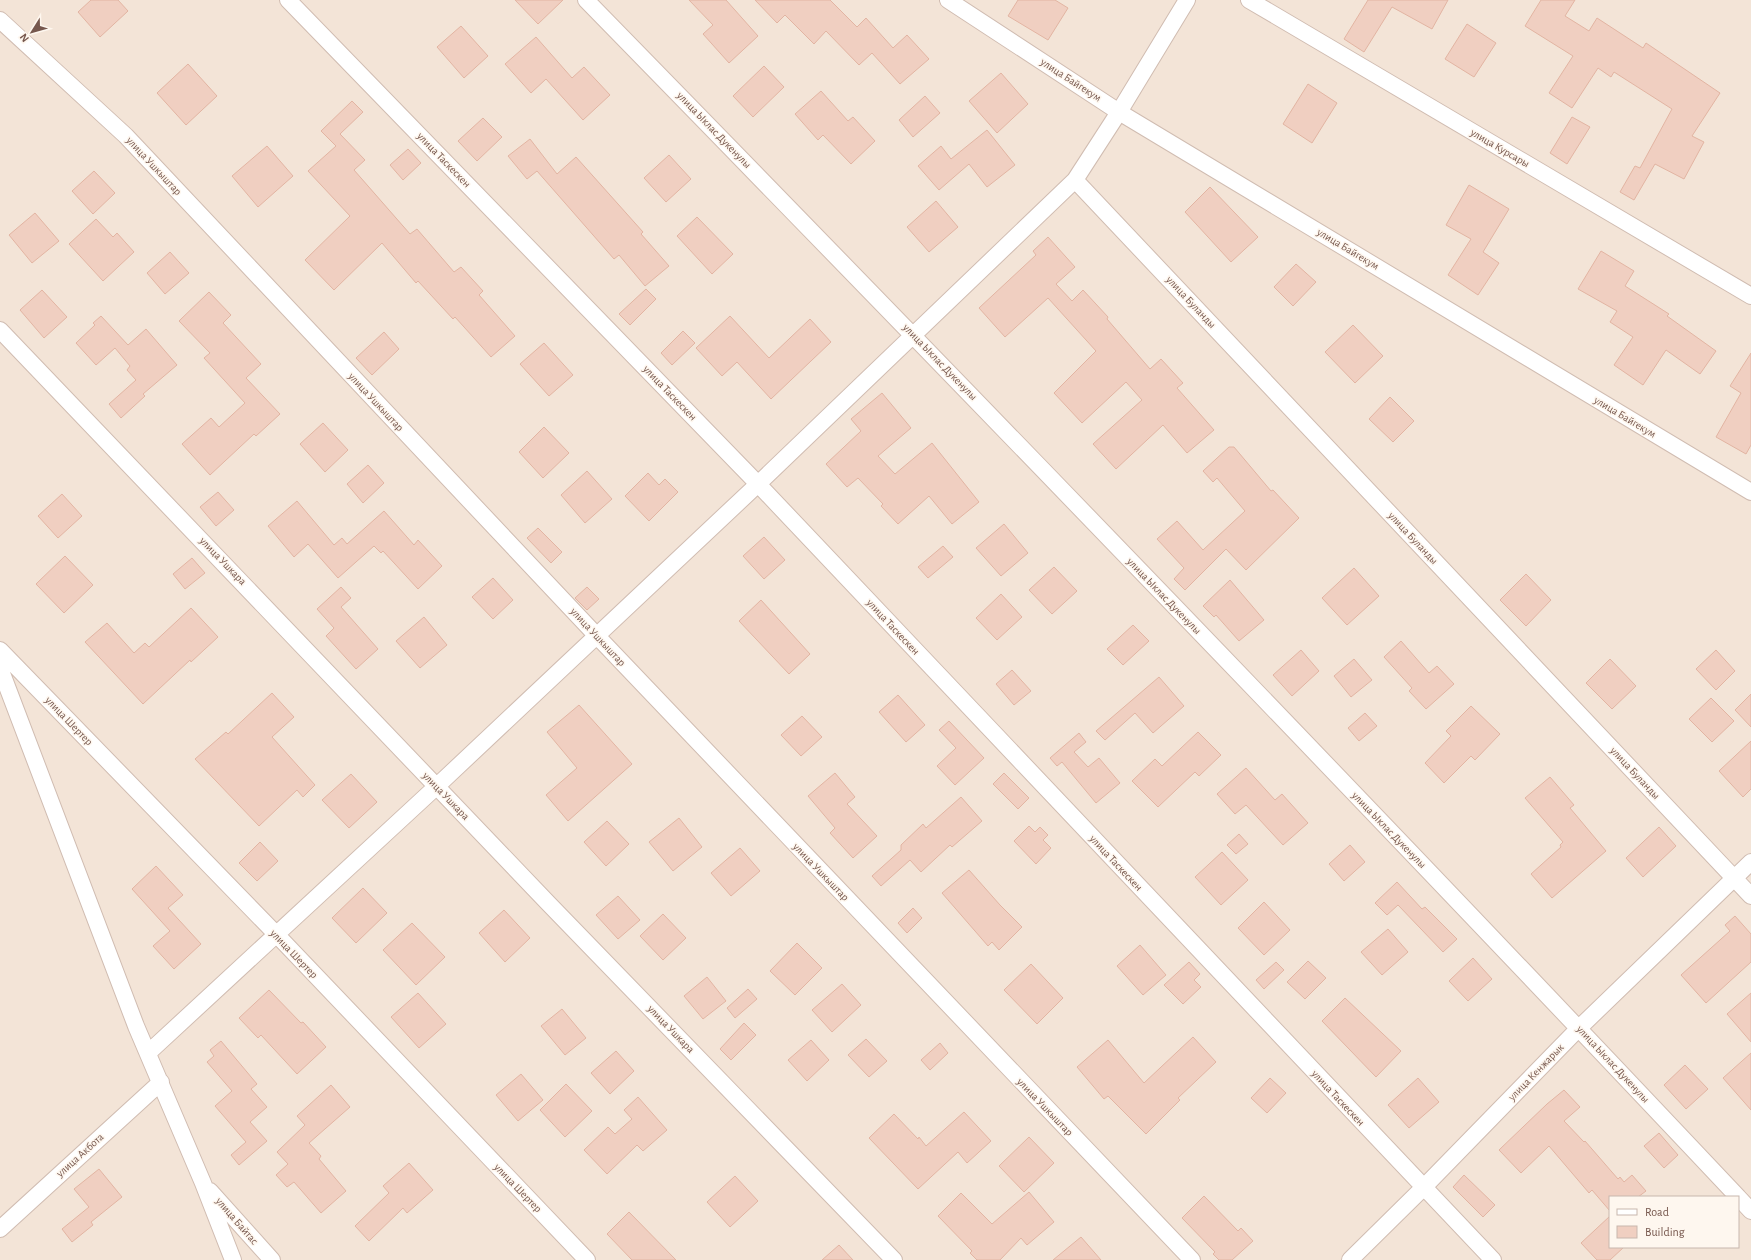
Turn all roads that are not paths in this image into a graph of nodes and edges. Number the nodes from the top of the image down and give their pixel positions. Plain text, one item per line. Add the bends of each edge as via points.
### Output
1 (288, 0) edge
2 (586, 0) edge
3 (948, 0) edge
4 (1187, 0) edge
5 (1249, 0) edge
6 (0, 20) edge
7 (1119, 112) junction
8 (1075, 180) junction
9 (1751, 296) edge
10 (0, 330) edge
11 (914, 334) junction
12 (758, 484) junction
13 (1751, 492) edge
14 (596, 635) junction
15 (0, 650) edge
16 (0, 668) edge
17 (437, 786) junction
18 (1751, 862) edge
19 (1734, 878) junction
20 (1751, 896) edge
21 (276, 934) junction
22 (1579, 1028) junction
23 (148, 1053) junction
24 (161, 1082) junction
25 (203, 1183) junction
26 (1423, 1188) junction
27 (1737, 1196) edge
28 (1739, 1198) edge
29 (1751, 1211) edge
30 (0, 1228) edge
31 (1355, 1256) edge
32 (233, 1260) edge
33 (272, 1260) edge
34 (587, 1260) edge
35 (894, 1260) edge
36 (1192, 1260) edge
37 (1493, 1260) edge

1 - 12 street, улица Таскескен
2 - 11 street, улица Ыклас Дукенулы
3 - 7 street, улица Байгекум
4 - 7 street
5 - 9 street, улица Курсары
6 - 14 street, улица Ушкыштар via 126,136
7 - 8 street
7 - 13 street, улица Байгекум
8 - 11 street
8 - 19 street, улица Буланды
10 - 17 street, улица Ушкара
11 - 12 street
11 - 22 street, улица Ыклас Дукенулы
12 - 14 street
12 - 26 street, улица Таскескен
14 - 17 street
14 - 36 street, улица Ушкыштар
15 - 21 street, улица Шертер
16 - 23 street
17 - 21 street
17 - 35 street, улица Ушкара
18 - 19 street, улица Кенжарык
19 - 20 street, улица Буланды
19 - 22 street, улица Кенжарык
21 - 23 street
21 - 34 street, улица Шертер
22 - 26 street, улица Кенжарык
22 - 27 street, улица Ыклас Дукенулы
23 - 24 street
24 - 25 street
24 - 30 street, улица Акбота
25 - 32 street
25 - 33 street, улица Байтас
26 - 31 street, улица Кенжарык
26 - 37 street, улица Таскескен
28 - 29 street, улица Ыклас Дукенулы

